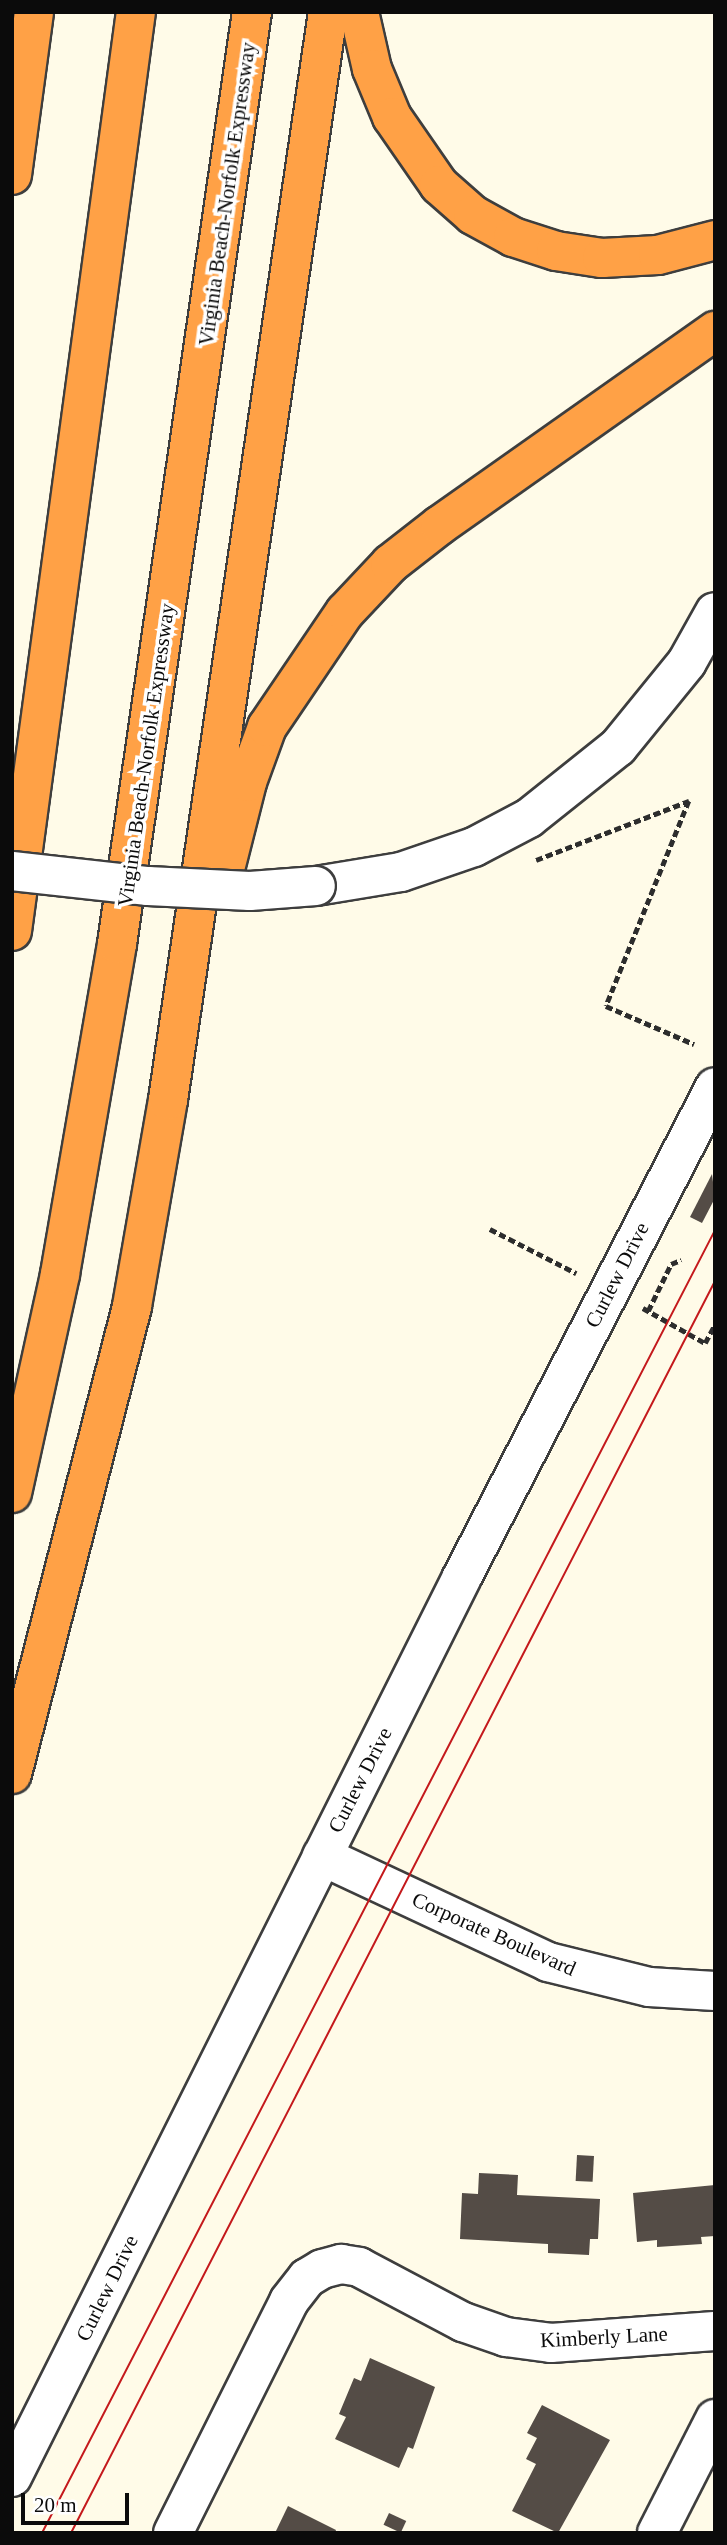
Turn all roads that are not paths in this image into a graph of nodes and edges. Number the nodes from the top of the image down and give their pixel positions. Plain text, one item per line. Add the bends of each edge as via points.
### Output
1 (34, 12) edge
2 (136, 12) edge
3 (252, 12) edge
4 (328, 12) edge
5 (359, 12) edge
6 (12, 175) edge
7 (715, 240) edge
8 (715, 331) edge
9 (715, 612) edge
10 (12, 871) edge
11 (12, 932) edge
12 (715, 1087) edge
13 (168, 1100) junction
14 (12, 1493) edge
15 (12, 1774) edge
16 (321, 1856) junction
17 (715, 1991) edge
18 (715, 2331) edge
19 (715, 2419) edge
20 (12, 2477) edge
21 (173, 2533) edge
22 (657, 2533) edge

1 - 6 highway
2 - 11 highway
3 - 14 highway, Virginia Beach-Norfolk Expressway via 117,944 60,1274
4 - 13 highway
5 - 7 highway via 372,69 392,117 439,185 473,215 545,248 602,258 658,255
8 - 13 highway via 390,564 345,612 306,666 267,727 247,782
9 - 10 street, bridge via 687,662 627,737 579,782 529,818 474,847 401,872 250,891 148,886
12 - 16 street, Curlew Drive
13 - 15 highway via 132,1306
16 - 17 street, Corporate Boulevard via 548,1962 649,1987
16 - 20 street, Curlew Drive
18 - 21 street, Kimberly Lane via 551,2343 506,2337 463,2322 359,2267 341,2264 307,2278 289,2301
19 - 22 street

